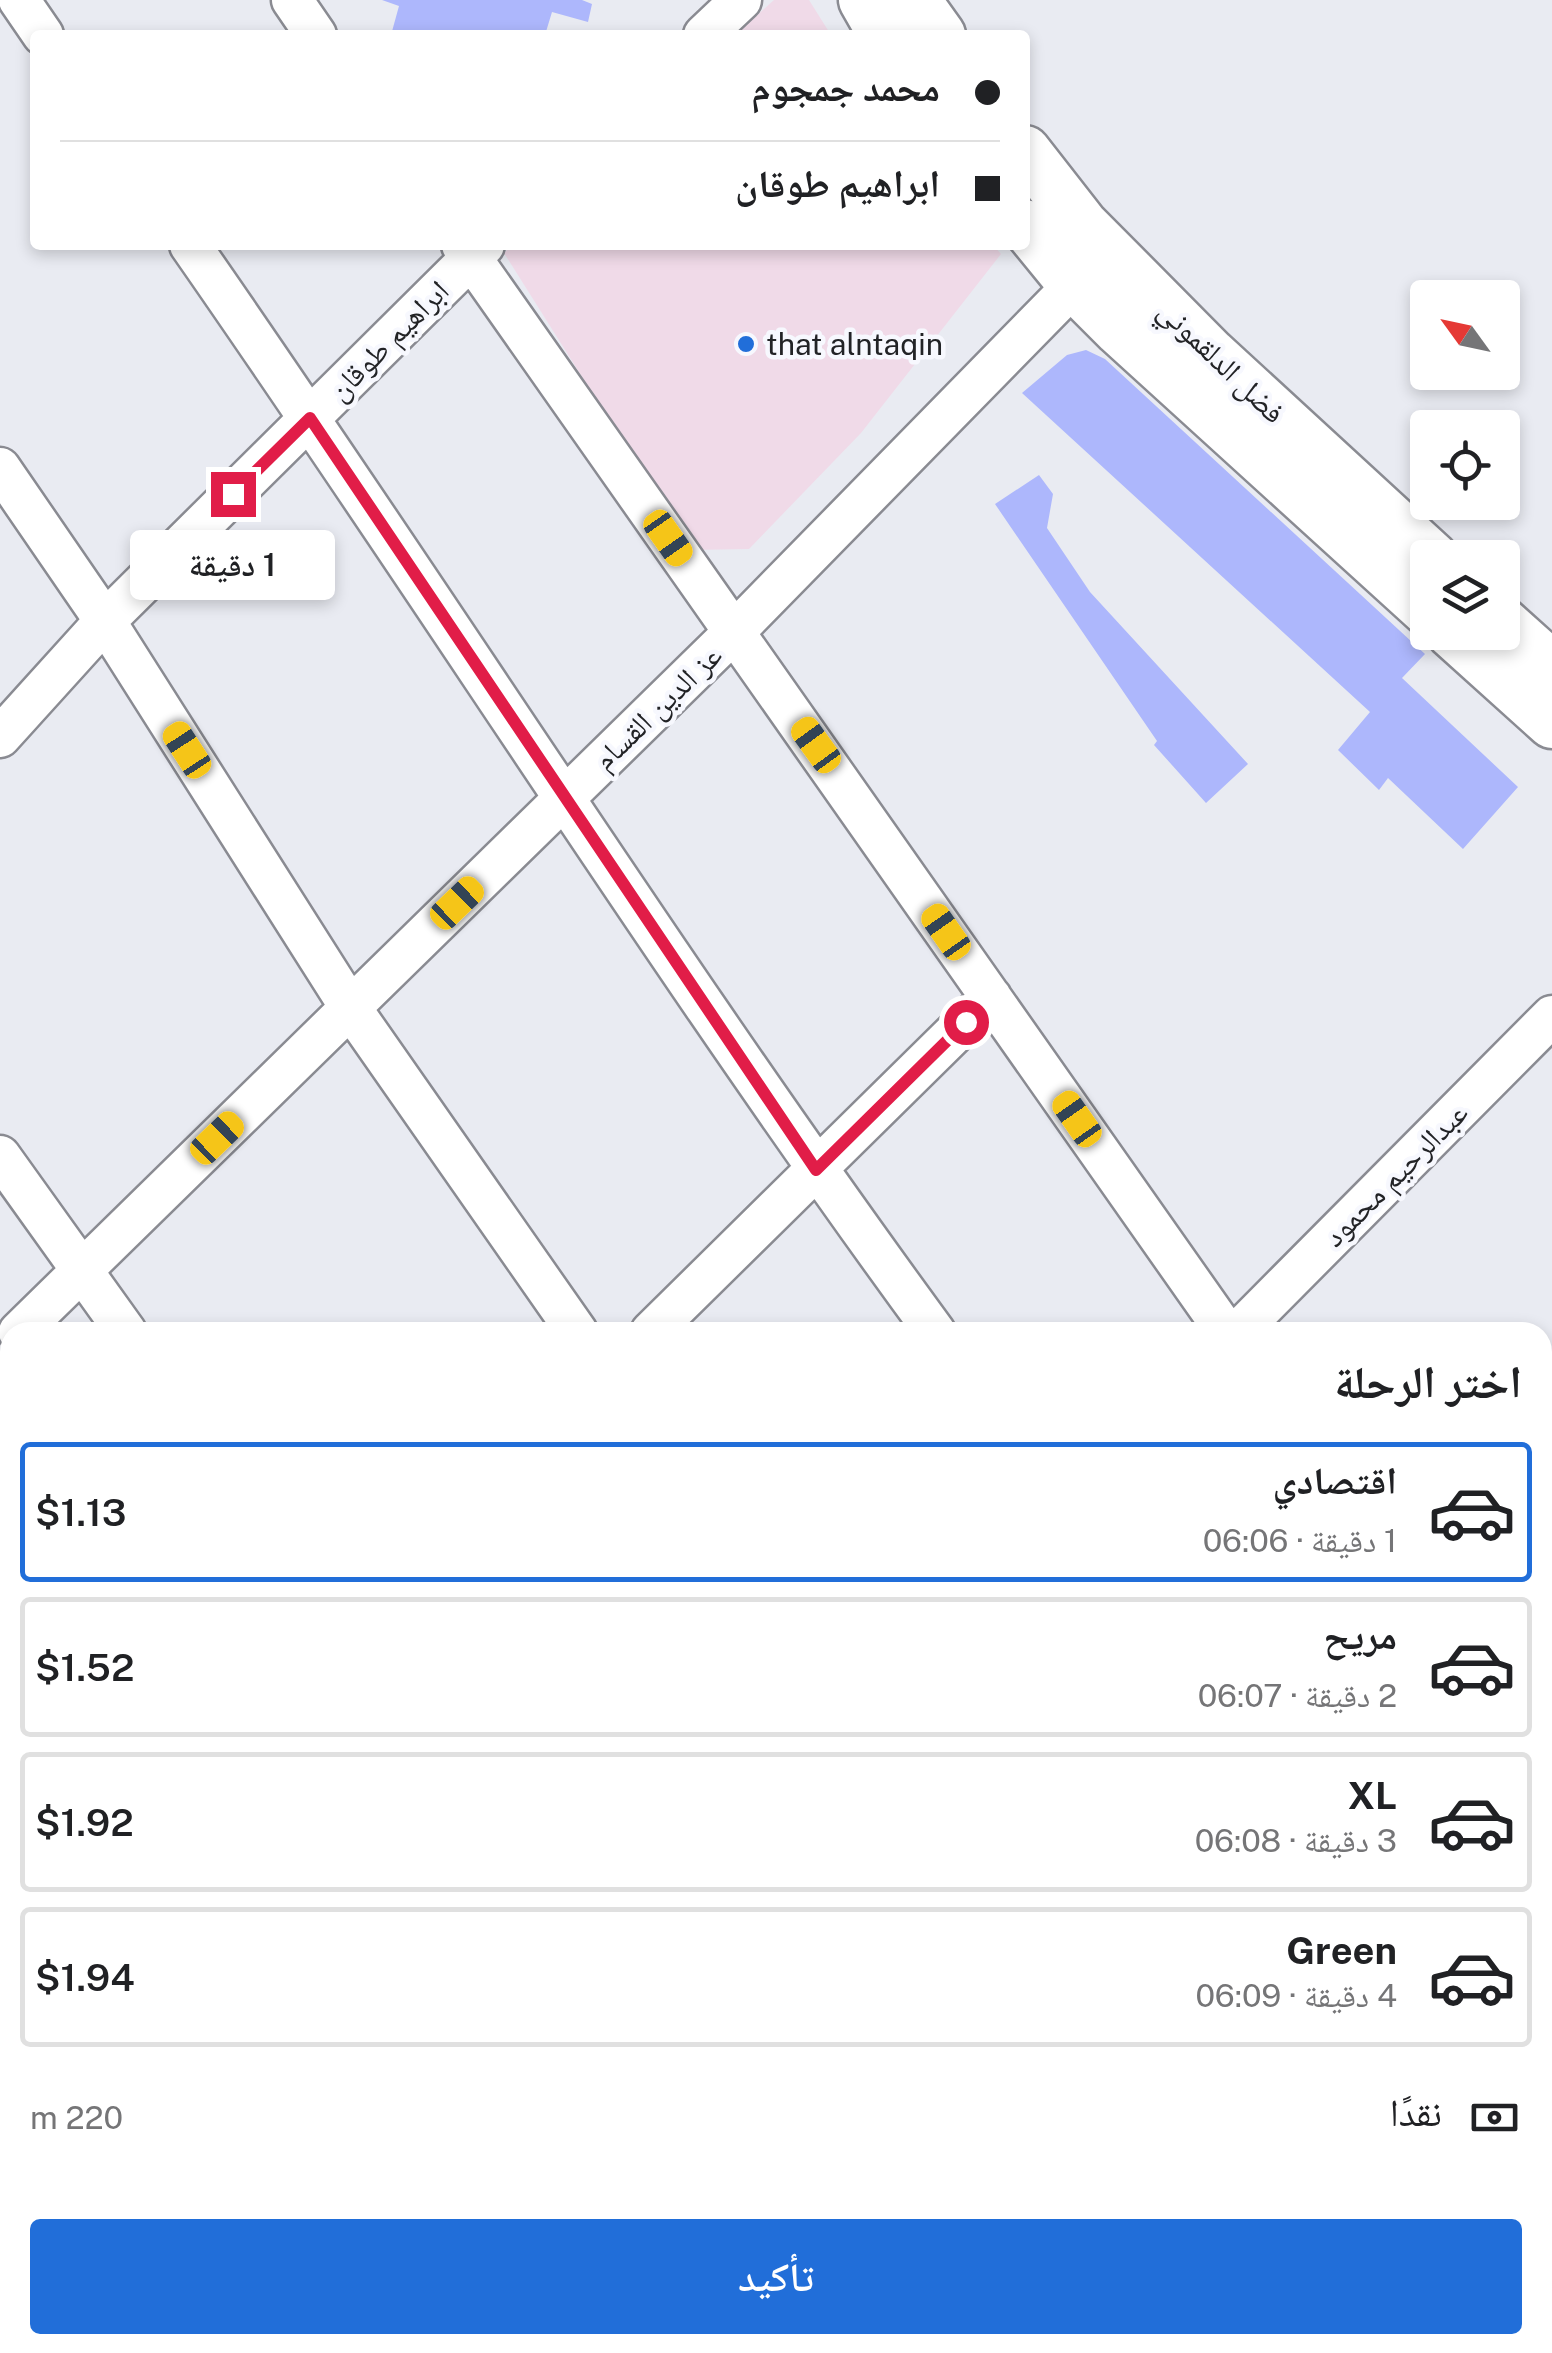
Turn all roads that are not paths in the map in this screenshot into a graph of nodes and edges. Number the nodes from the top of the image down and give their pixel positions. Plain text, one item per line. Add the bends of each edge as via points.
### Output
1 (19, 0) edge
2 (292, 0) edge
3 (741, 0) edge
4 (864, 0) edge
5 (916, 0) edge
6 (40, 30) edge
7 (313, 30) edge
8 (709, 30) edge
9 (881, 30) edge
10 (937, 30) edge
11 (1030, 157) edge
12 (1030, 230) edge
13 (193, 250) edge
14 (471, 250) edge
15 (473, 250) edge
16 (1074, 285) junction
17 (310, 418) junction
18 (0, 468) edge
19 (1412, 540) edge
20 (1410, 595) edge
21 (105, 621) junction
22 (734, 632) junction
23 (1520, 638) edge
24 (1471, 650) edge
25 (1552, 667) edge
26 (1552, 723) edge
27 (0, 737) edge
28 (564, 799) junction
29 (991, 997) junction
30 (350, 1008) junction
31 (1549, 1024) edge
32 (0, 1156) edge
33 (816, 1170) junction
34 (83, 1269) junction
35 (29, 1322) edge
36 (119, 1322) edge
37 (570, 1322) edge
38 (661, 1322) edge
39 (928, 1322) edge
40 (1219, 1322) edge
41 (1248, 1322) edge

1 - 6 street
2 - 7 street
3 - 8 street
4 - 9 main road
5 - 10 main road
11 - 19 main road, فضل الدلقموني via 1082,224 1211,354
12 - 16 main road, فضل الدلقموني
13 - 17 street
14 - 17 street, ابراهيم طوقان
15 - 22 street
16 - 20 main road, فضل الدلقموني
16 - 22 street, عز الدين القسام
17 - 21 street, ابراهيم طوقان
17 - 28 street
18 - 21 street
21 - 27 street, ابراهيم طوقان
21 - 30 street
22 - 28 street, عز الدين القسام
22 - 29 street
23 - 25 main road
24 - 26 main road
28 - 30 street, عز الدين القسام
28 - 33 street
29 - 33 street
29 - 40 street
30 - 34 street, عز الدين القسام
30 - 37 street
31 - 41 street, عبدالرحيم محمود
32 - 34 street
33 - 38 street
33 - 39 street
34 - 35 street, عز الدين القسام
34 - 36 street

